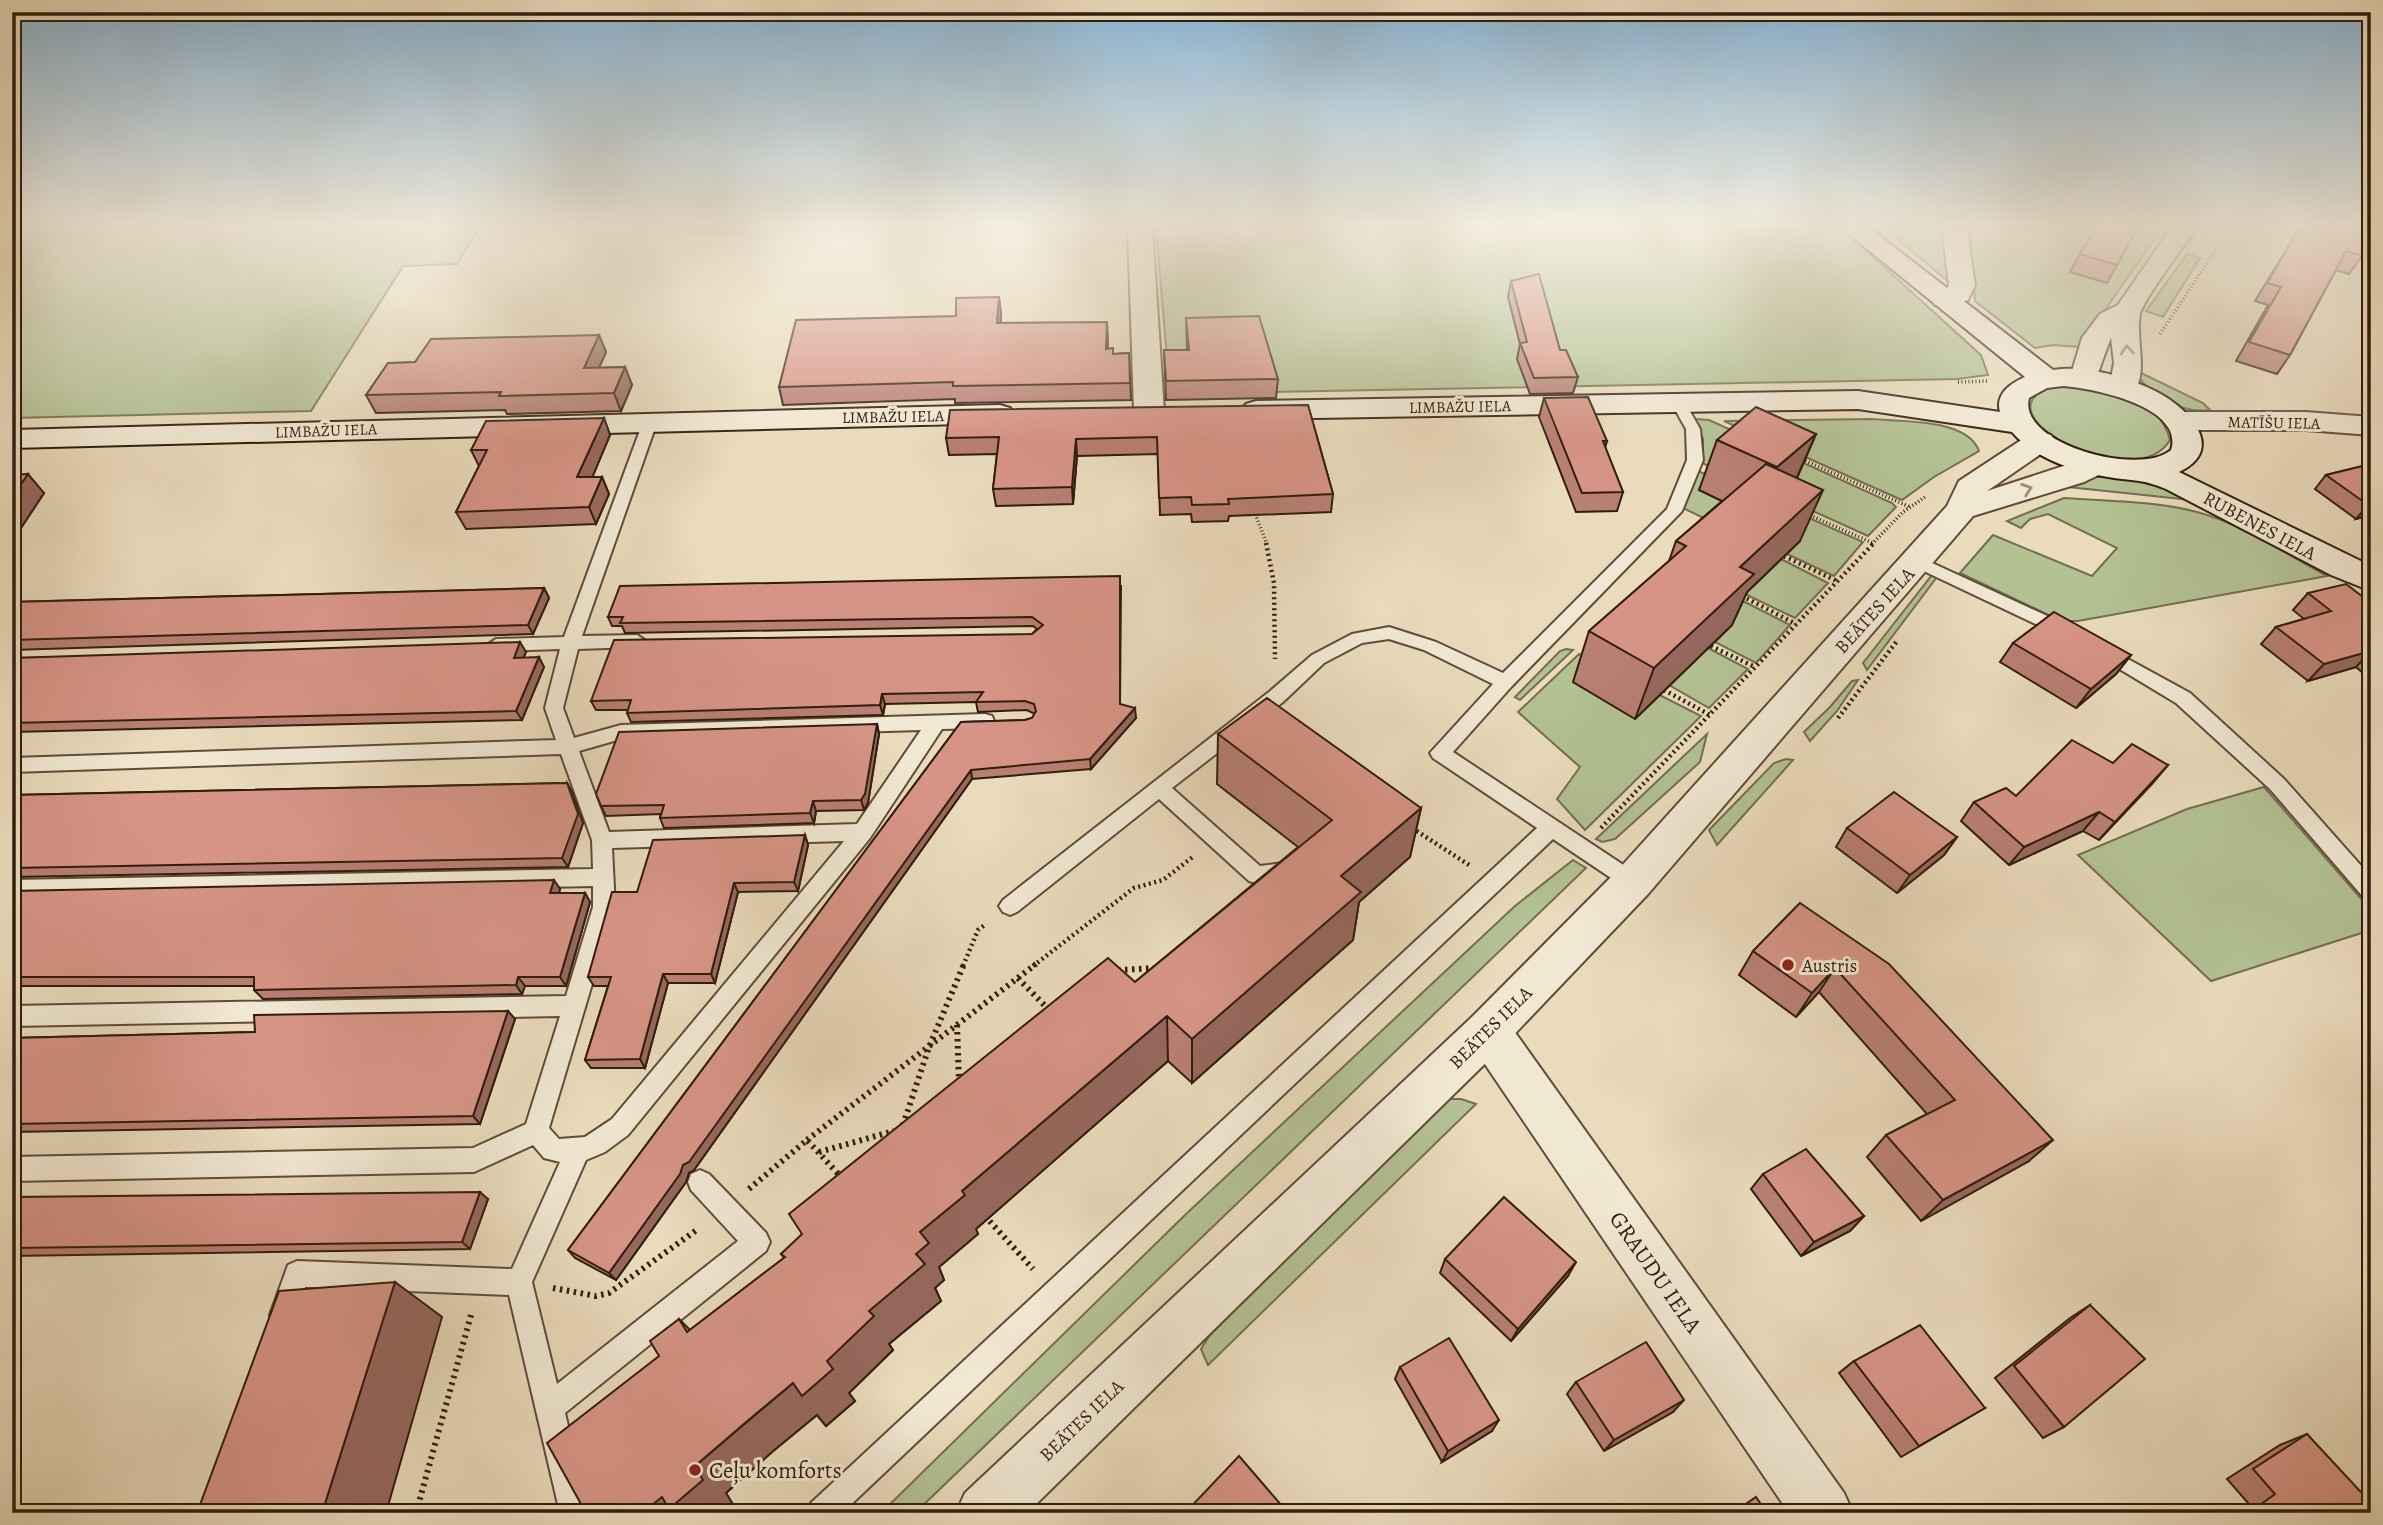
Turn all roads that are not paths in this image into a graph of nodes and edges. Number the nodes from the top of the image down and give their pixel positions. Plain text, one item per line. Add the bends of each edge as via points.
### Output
1 (1143, 298) edge
2 (2136, 298) edge
3 (1944, 299) edge
4 (2127, 311) junction
5 (2045, 378) junction
6 (2084, 378) junction
7 (2123, 388) junction
8 (1678, 402) junction
9 (1222, 410) edge
10 (1148, 411) edge
11 (1027, 414) edge
12 (2024, 421) junction
13 (2178, 421) junction
14 (650, 422) junction
15 (2371, 426) edge
16 (12, 439) edge
17 (2184, 455) junction
18 (2094, 464) junction
19 (2149, 470) junction
20 (1946, 500) junction
21 (1917, 561) junction
22 (2371, 580) edge
23 (653, 641) edge
24 (571, 642) junction
25 (473, 645) edge
26 (1505, 682) junction
27 (1000, 721) edge
28 (936, 723) junction
29 (567, 747) junction
30 (12, 765) edge
31 (1158, 788) junction
32 (1551, 828) junction
33 (863, 832) junction
34 (602, 841) junction
35 (1295, 870) edge
36 (603, 877) junction
37 (1633, 882) junction
38 (12, 889) edge
39 (2371, 892) edge
40 (1010, 906) road end
41 (574, 1006) junction
42 (12, 1016) edge
43 (1488, 1031) junction
44 (536, 1131) junction
45 (577, 1153) junction
46 (12, 1169) edge
47 (699, 1182) dead end
48 (519, 1282) junction
49 (276, 1336) edge
50 (550, 1407) junction
51 (575, 1513) edge
52 (821, 1513) edge
53 (985, 1513) edge
54 (1824, 1513) edge

1 - 10 street
2 - 4 street
3 - 5 street
4 - 6 street via 2110,320 2096,338
7 -> 4 street via 2128,363 2124,345
5 - 6 street
5 - 12 street, BEĀTES IELA via 2030,382
6 - 7 street
7 - 13 street via 2164,408
8 - 9 street, LIMBAŽU IELA
8 - 12 street, LIMBAŽU IELA via 1858,400
8 - 26 lane via 1693,429 1695,460 1674,511
11 - 14 street, LIMBAŽU IELA
12 - 18 street, LIMBAŽU IELA via 2056,450
12 - 20 street, BEĀTES IELA via 1970,488
13 - 15 street, MATĪŠU IELA
13 - 17 street via 2189,445
14 - 16 street, LIMBAŽU IELA
14 - 24 lane
17 - 19 street
17 - 22 street, RUBENES IELA via 2332,547
18 - 19 street, LIMBAŽU IELA
20 -> 18 street via 2073,474
19 - 22 street, RUBENES IELA
20 - 21 street, BEĀTES IELA
21 - 37 street, BEĀTES IELA
21 - 39 lane via 2086,641 2183,698 2277,784
23 - 24 lane
24 - 25 lane
24 - 29 lane via 554,708
26 - 31 lane via 1430,646 1390,634 1357,638 1318,659
26 - 32 lane via 1440,753
27 - 28 lane
28 - 29 lane via 621,732
28 - 33 lane
29 - 30 lane
29 - 34 lane
31 - 35 lane via 1256,875
31 - 40 lane
32 - 37 lane
32 - 52 lane
33 - 34 lane
33 - 45 lane via 620,1127
34 - 36 lane
36 - 38 lane
36 - 41 lane via 604,906
37 - 43 street, BEĀTES IELA
41 - 42 lane
41 - 44 lane
43 - 53 street, BEĀTES IELA
43 - 54 street, GRAUDU IELA
44 - 45 lane via 553,1150
44 - 46 lane via 474,1160
45 - 48 lane
47 - 50 lane via 757,1242
48 - 49 lane via 298,1274
48 - 50 lane
50 - 51 lane

